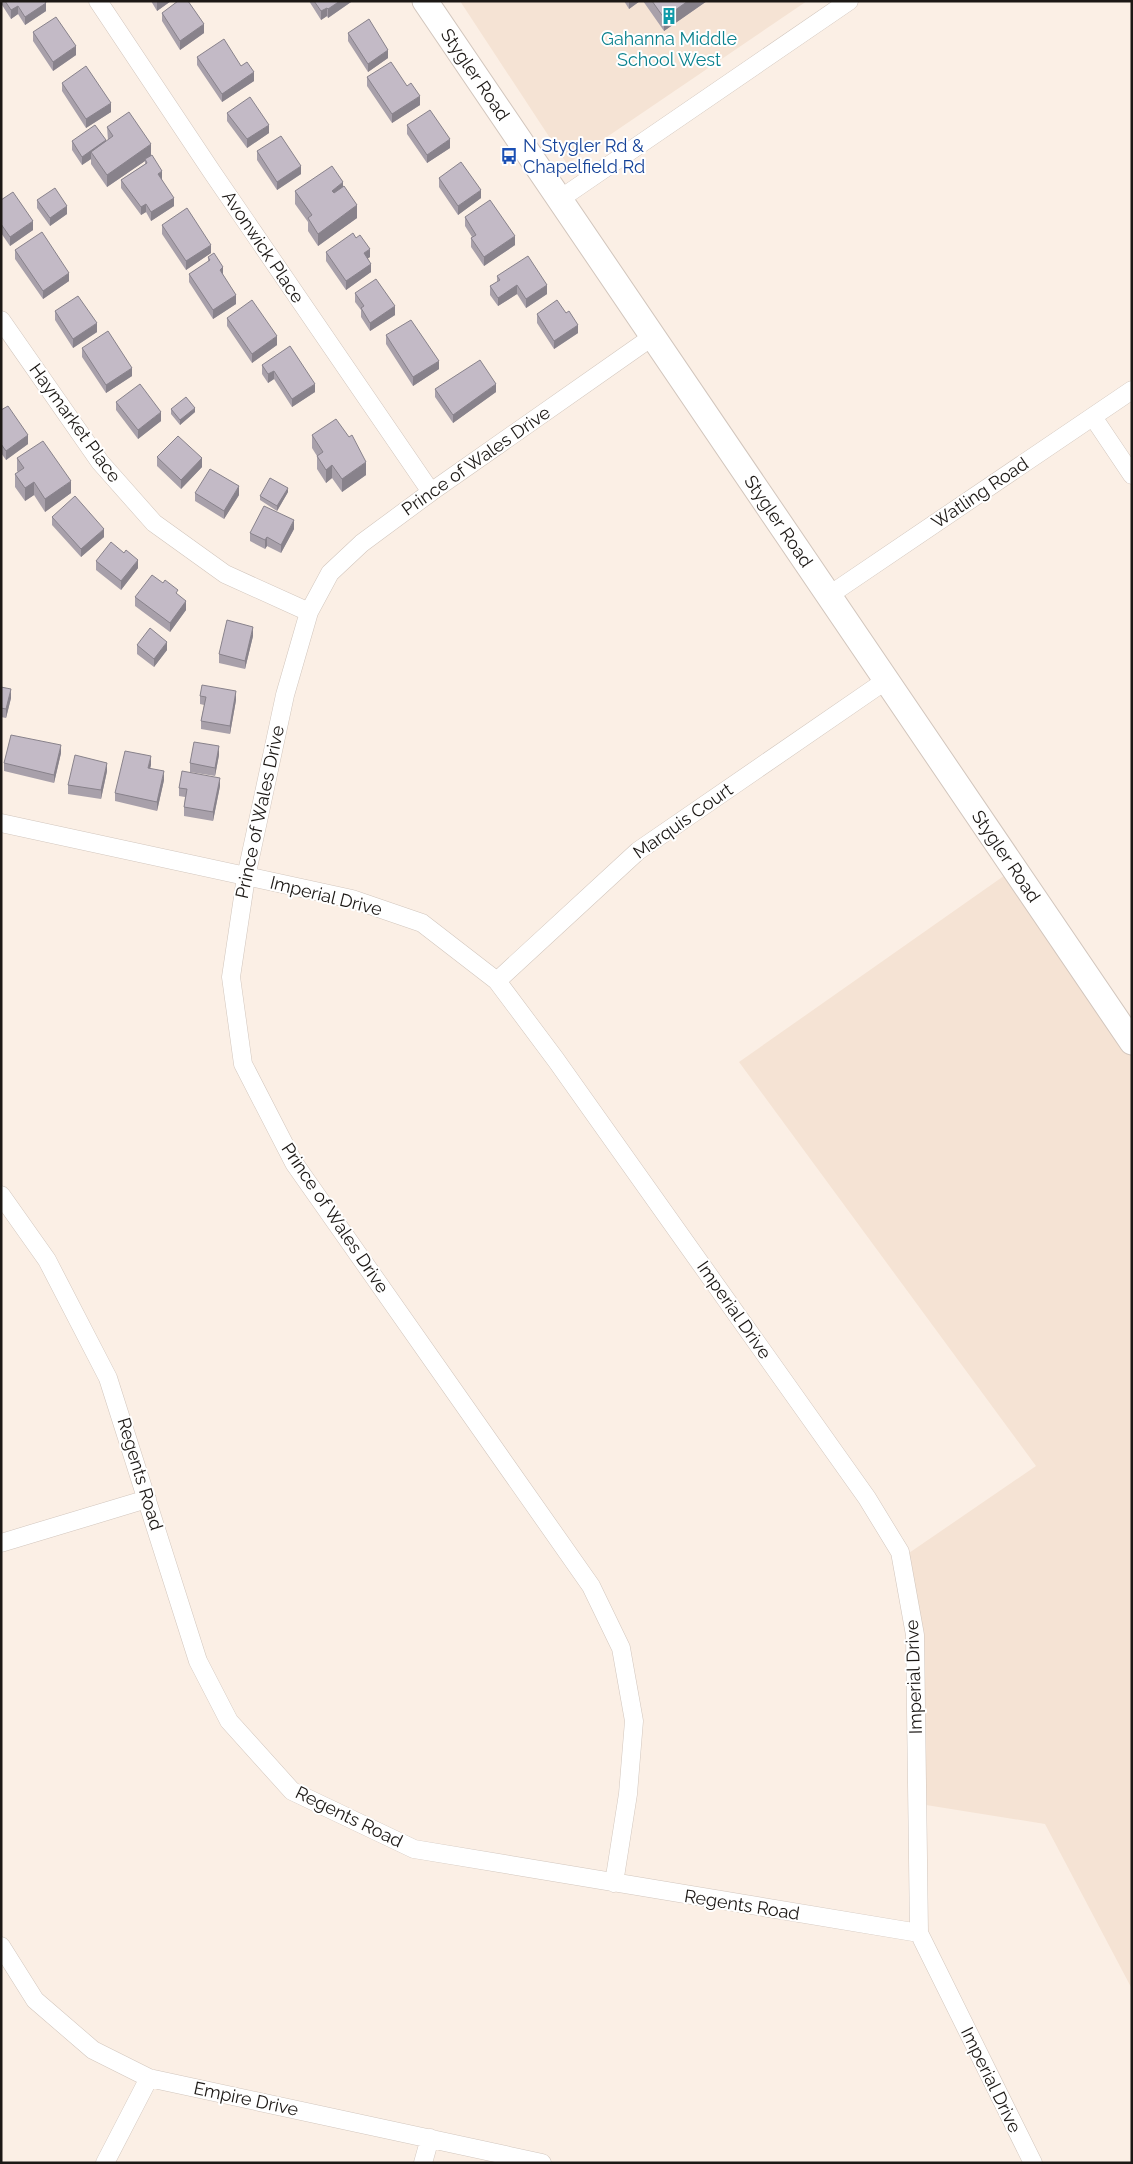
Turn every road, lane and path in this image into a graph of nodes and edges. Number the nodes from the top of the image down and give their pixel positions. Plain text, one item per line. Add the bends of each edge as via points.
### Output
1 (98, 1) edge
2 (425, 1) edge
3 (849, 1) edge
4 (560, 199) junction
5 (1, 320) edge
6 (652, 338) junction
7 (1132, 390) edge
8 (1093, 417) junction
9 (1132, 475) edge
10 (431, 492) junction
11 (828, 596) junction
12 (309, 612) junction
13 (884, 681) junction
14 (1, 823) edge
15 (246, 877) junction
16 (497, 981) junction
17 (1132, 1042) edge
18 (1, 1195) edge
19 (147, 1499) junction
20 (1, 1543) edge
21 (614, 1883) junction
22 (918, 1933) junction
23 (1, 1946) edge
24 (149, 2078) junction
25 (430, 2138) junction
26 (106, 2163) edge
27 (423, 2163) edge
28 (542, 2163) edge
29 (1032, 2163) edge

1 - 10 street, Avonwick Place
2 - 4 main road, Stygler Road
3 - 4 street
4 - 6 main road, Stygler Road
5 - 12 street, Haymarket Place via 100,462 154,523 225,574
6 - 10 street, Prince of Wales Drive
6 - 11 main road, Stygler Road
7 - 8 street, Watling Road
8 - 9 street
8 - 11 street, Watling Road
10 - 12 street, Prince of Wales Drive via 362,543 330,573
11 - 13 main road, Stygler Road
12 - 15 street, Prince of Wales Drive via 285,695
13 - 16 street, Marquis Court via 638,851
13 - 17 main road, Stygler Road
14 - 15 street, Imperial Drive
15 - 16 street, Imperial Drive via 352,899 422,923
15 - 21 street, Prince of Wales Drive via 231,977 243,1064 294,1162 591,1586 621,1648 634,1721 628,1794
16 - 22 street, Imperial Drive via 867,1498 900,1552 915,1635
18 - 19 street, Regents Road via 47,1260 108,1378
19 - 20 street
19 - 21 street, Regents Road via 198,1661 229,1721 292,1791 414,1849
21 - 22 street, Regents Road
22 - 29 street, Imperial Drive
23 - 24 street, Empire Drive via 35,2000 93,2050
24 - 25 street, Empire Drive
24 - 26 street
25 - 27 street
25 - 28 street, Empire Drive

